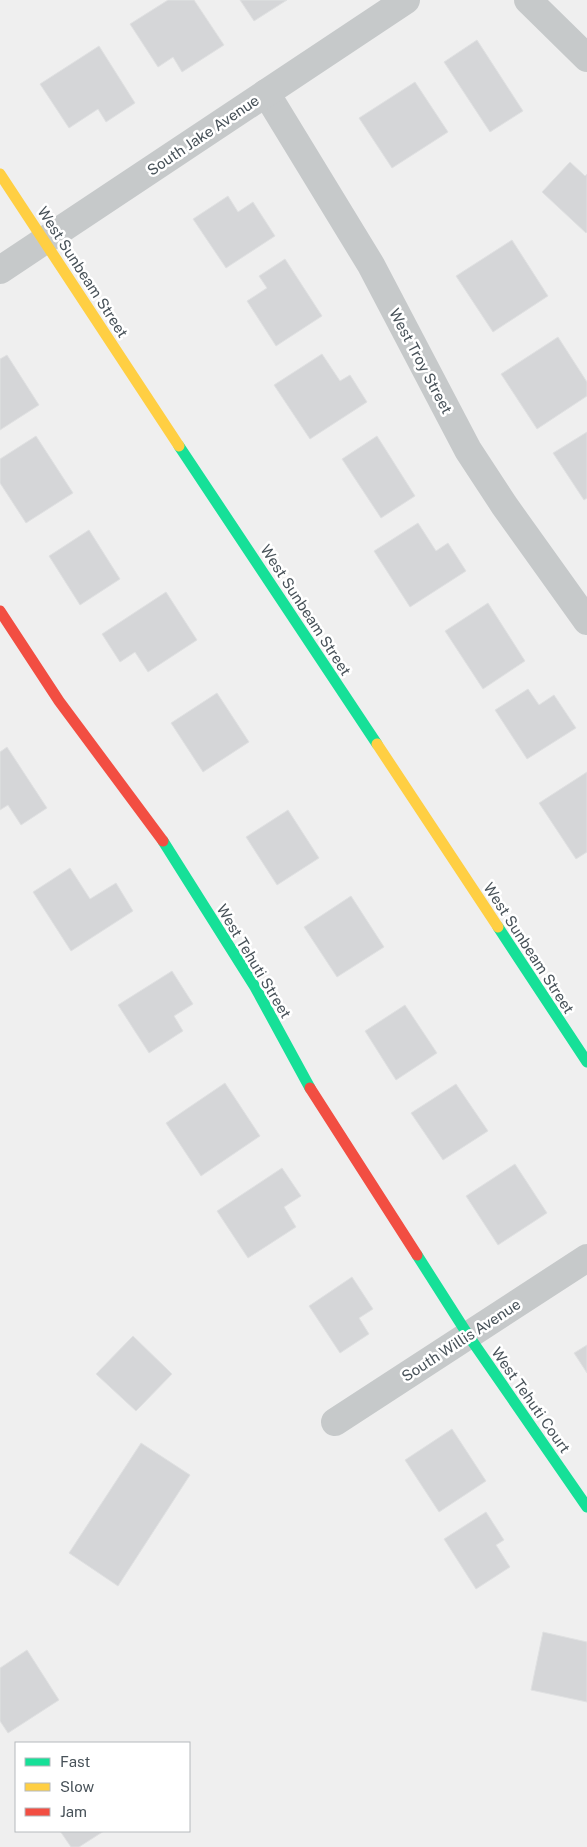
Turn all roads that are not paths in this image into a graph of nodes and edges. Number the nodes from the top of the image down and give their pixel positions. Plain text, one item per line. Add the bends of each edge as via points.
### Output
1 (406, 0) edge
2 (528, 0) edge
3 (587, 58) edge
4 (266, 93) junction
5 (0, 174) edge
6 (45, 242) junction
7 (0, 270) edge
8 (0, 611) edge
9 (587, 621) edge
10 (587, 1062) edge
11 (587, 1258) edge
12 (468, 1335) junction
13 (335, 1422) dead end
14 (587, 1507) edge

1 - 4 street, South Jake Avenue
2 - 3 street
4 - 6 street, South Jake Avenue
4 - 9 street, West Troy Street via 371,266 468,450
5 - 6 street, West Sunbeam Street
6 - 7 street, South Jake Avenue
6 - 10 street, West Sunbeam Street
8 - 12 street, West Tehuti Street via 60,701 169,849 255,987 318,1103
11 - 12 street, South Willis Avenue
12 - 13 street, South Willis Avenue
12 - 14 street, West Tehuti Court

